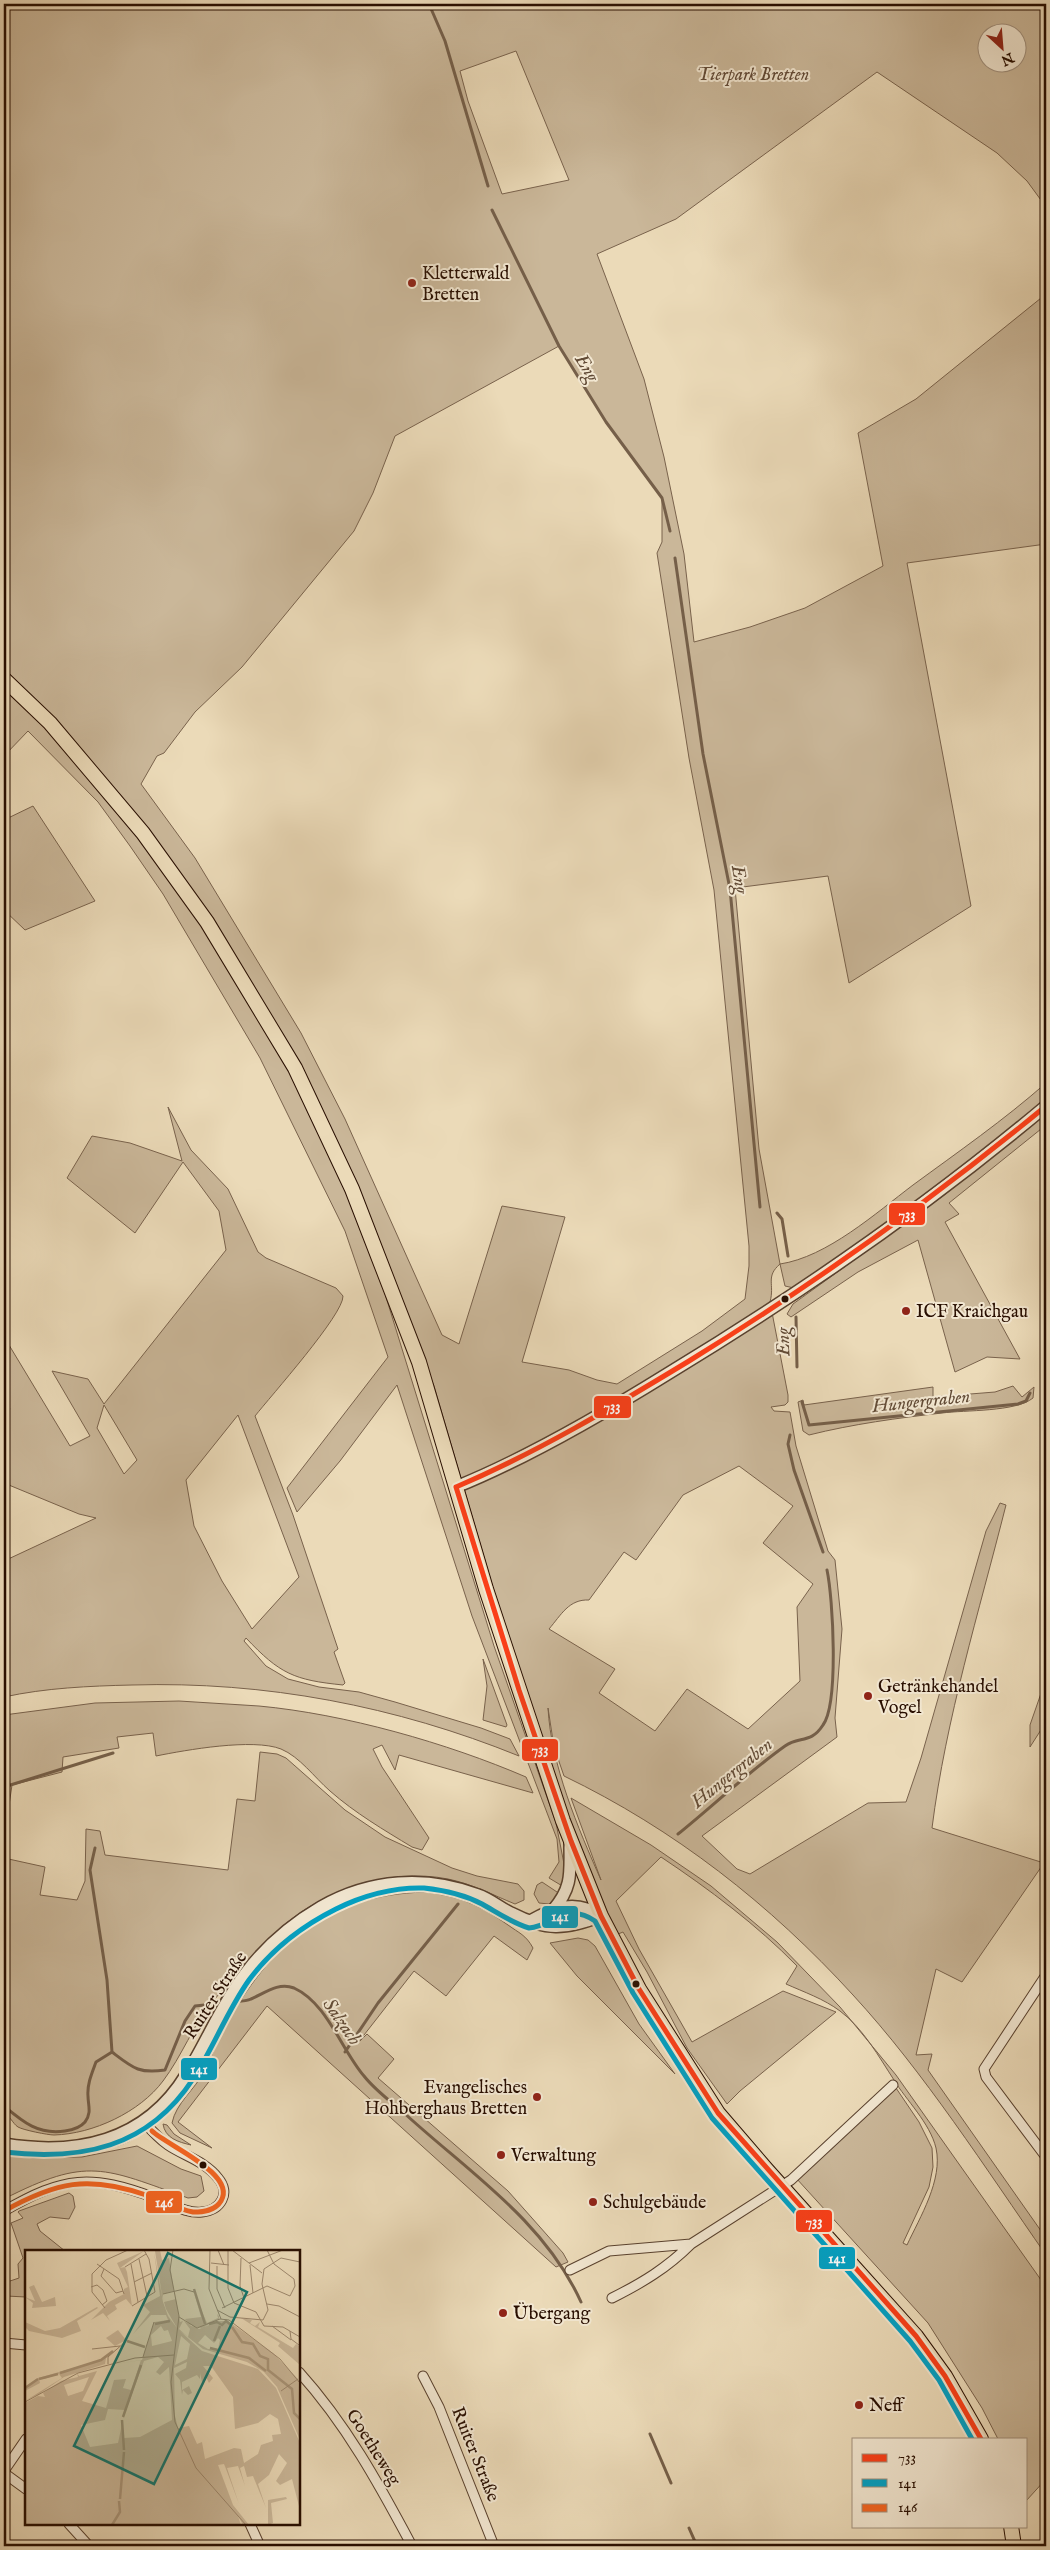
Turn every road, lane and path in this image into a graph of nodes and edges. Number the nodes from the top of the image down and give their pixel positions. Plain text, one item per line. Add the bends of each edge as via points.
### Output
1 (4, 679) edge
2 (1046, 1106) edge
3 (456, 1487) junction
4 (570, 1841) junction
5 (554, 1910) junction
6 (601, 1916) junction
7 (530, 1920) junction
8 (1046, 1975) edge
9 (893, 2085) dead end
10 (143, 2121) junction
11 (4, 2144) edge
12 (1046, 2157) edge
13 (781, 2186) junction
14 (4, 2211) edge
15 (690, 2244) junction
16 (570, 2270) dead end
17 (612, 2298) dead end
18 (4, 2343) edge
19 (25, 2344) edge
20 (300, 2373) edge
21 (423, 2376) dead end
22 (981, 2438) edge
23 (25, 2440) edge
24 (4, 2472) edge
25 (25, 2488) edge
26 (70, 2525) edge
27 (250, 2525) edge
28 (1012, 2528) edge
29 (89, 2546) edge
30 (260, 2546) edge
31 (412, 2546) edge
32 (494, 2546) edge
33 (1014, 2546) edge

1 - 3 main road via 50,723 143,833 207,922 295,1068 352,1189 419,1362
2 - 3 street via 894,1225 771,1310 599,1414
3 - 4 main road
4 - 5 street via 569,1884
4 - 6 main road
5 - 6 street via 577,1905 588,1907
5 - 7 street
6 - 7 street, Ruiter Straße via 576,1926 559,1928 540,1926
6 - 13 main road via 670,2040 718,2113
7 - 10 street, Ruiter Straße via 510,1913 480,1895 424,1881 375,1886 346,1896 299,1921 268,1948 237,1986 186,2076
8 - 12 street via 984,2069 986,2077
9 - 13 street
10 - 11 street, Ruiter Straße via 122,2134 77,2147
10 - 14 street via 168,2145 208,2168 222,2183 228,2197 212,2210 195,2212 111,2183 87,2181 54,2186
13 - 15 street
13 - 22 main road via 930,2353
15 - 16 street via 609,2251
15 - 17 street via 647,2281
18 - 19 street
20 - 31 street, Goetheweg via 351,2438
21 - 32 street, Ruiter Straße via 439,2407
23 - 24 street
24 - 25 street
26 - 29 street
27 - 30 street
28 - 33 main road

